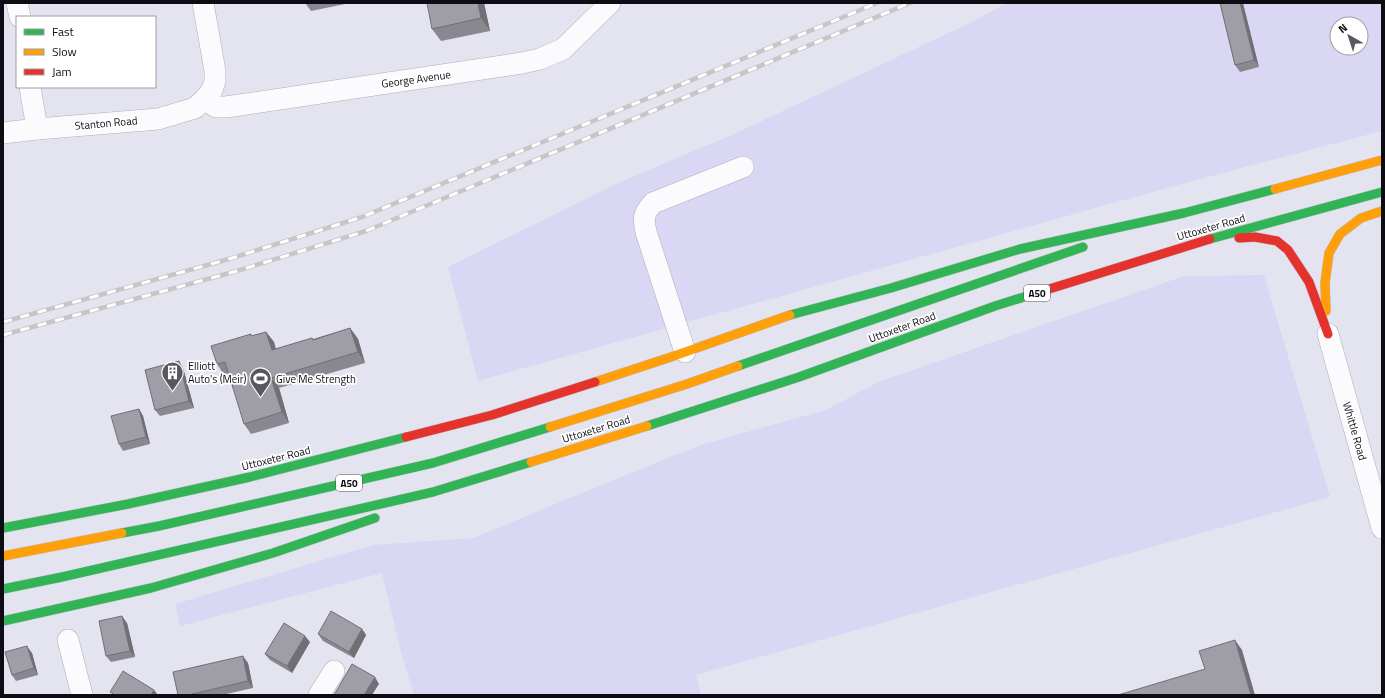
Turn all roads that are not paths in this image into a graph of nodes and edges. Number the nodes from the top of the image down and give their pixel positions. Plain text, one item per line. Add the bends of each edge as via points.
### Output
1 (17, 3) edge
2 (204, 3) edge
3 (610, 3) edge
4 (20, 16) edge
5 (30, 88) edge
6 (205, 99) junction
7 (37, 129) junction
8 (3, 133) edge
9 (1382, 160) edge
10 (743, 167) dead end
11 (1382, 192) edge
12 (1382, 211) edge
13 (1184, 212) junction
14 (1211, 240) junction
15 (1328, 334) junction
16 (685, 352) junction
17 (433, 492) junction
18 (3, 528) edge
19 (1382, 528) edge
20 (3, 556) edge
21 (3, 589) edge
22 (4, 621) edge
23 (68, 640) dead end
24 (334, 671) dead end
25 (82, 695) edge
26 (319, 695) edge

1 - 4 street
2 - 6 street via 215,81
3 - 6 street, George Avenue via 563,49 540,59 226,108 216,107
5 - 7 street
6 - 7 street, Stanton Road via 195,108 158,119
7 - 8 street, Stanton Road
9 - 13 highway, Uttoxeter Road / A50
10 - 16 street via 653,203 646,210 646,232
11 - 14 highway, Uttoxeter Road / A50
12 - 15 highway via 1361,218 1340,234 1329,253 1325,283
13 - 16 highway, Uttoxeter Road via 1020,249 783,317
13 - 20 highway, A50 via 688,384 433,463 159,526
14 - 15 highway via 1255,236 1277,241 1288,250 1309,282
14 - 17 highway, Uttoxeter Road / A50 via 995,306 697,411
15 - 19 street, Whittle Road
16 - 18 highway, Uttoxeter Road via 492,415 327,458 128,504
17 - 21 highway, A50
17 - 22 highway via 372,519 273,552 150,588
23 - 25 street
24 - 26 street

